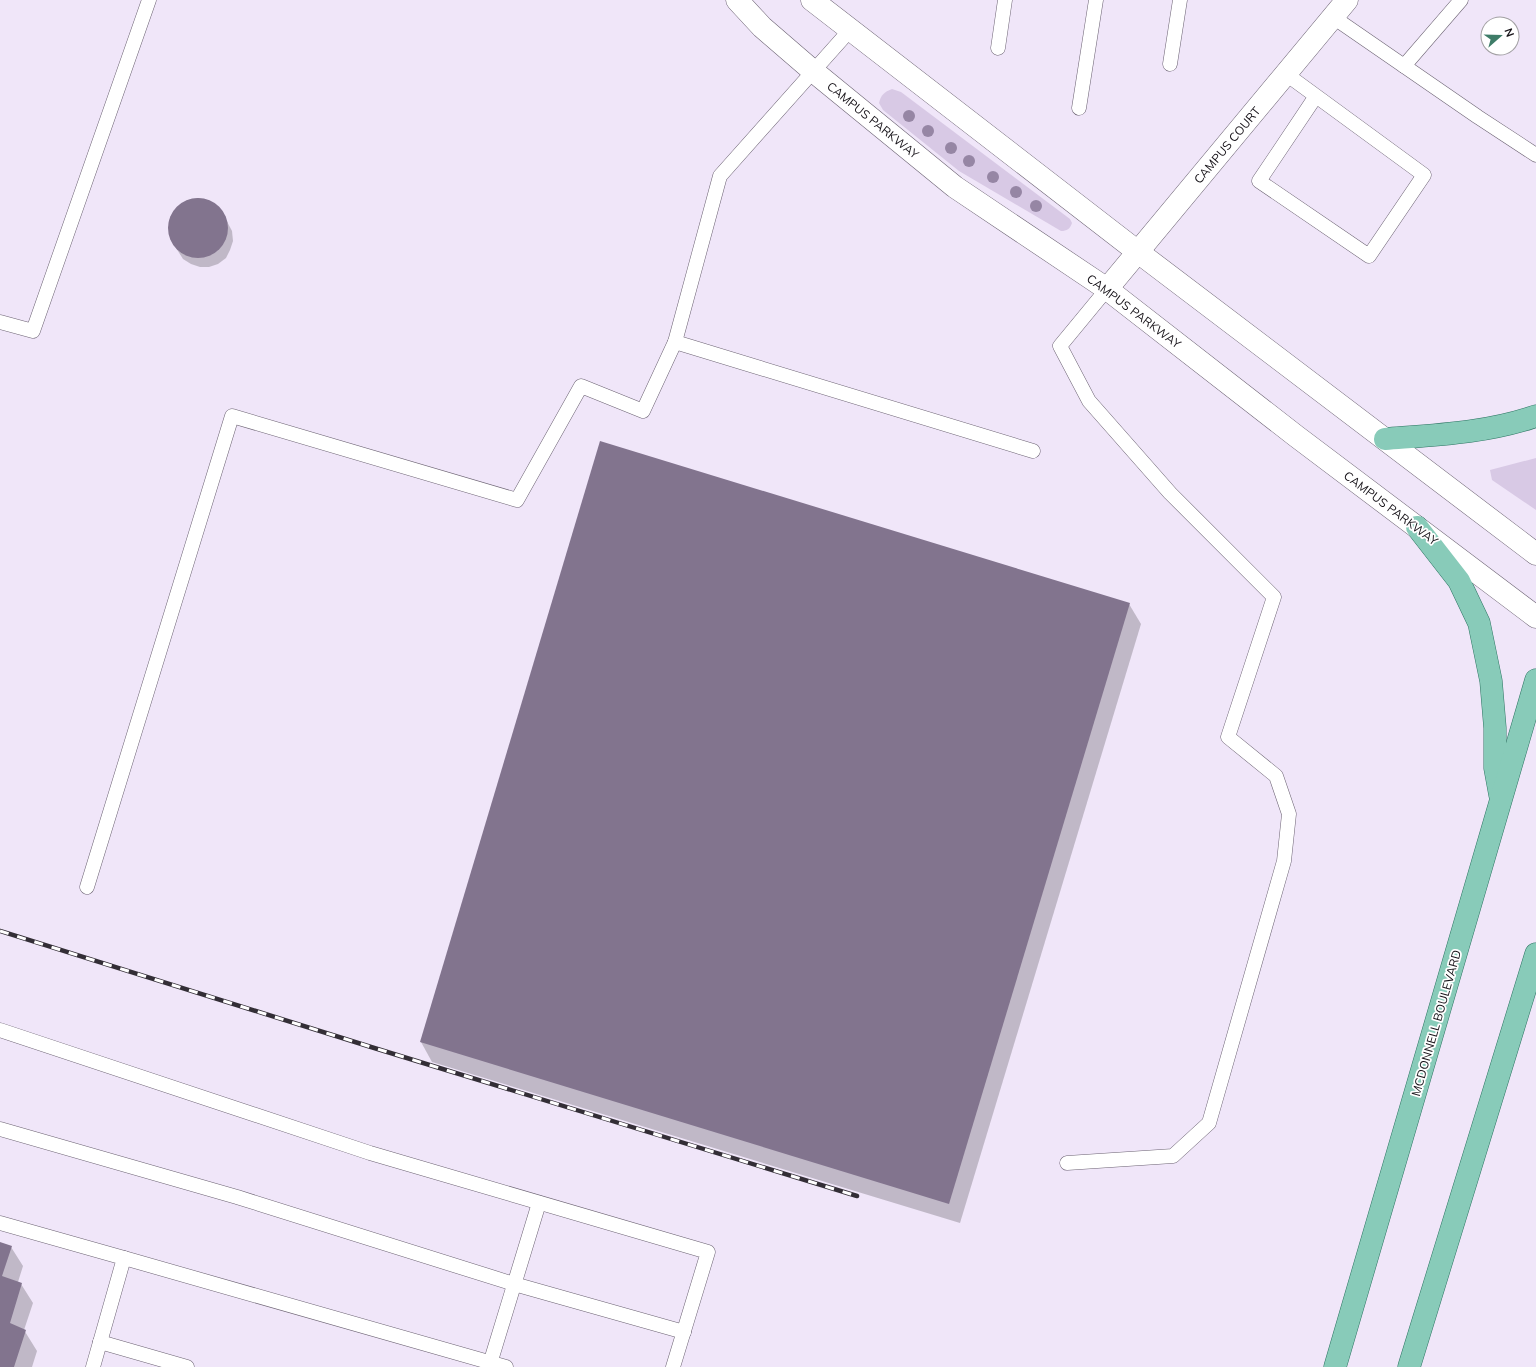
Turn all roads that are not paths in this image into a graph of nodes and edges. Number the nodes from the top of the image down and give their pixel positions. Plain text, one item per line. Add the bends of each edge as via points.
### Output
1 (149, 0) edge
2 (737, 0) edge
3 (812, 0) edge
4 (1005, 0) edge
5 (1096, 0) edge
6 (1180, 0) edge
7 (1347, 0) edge
8 (1461, 0) edge
9 (1334, 17) junction
10 (850, 30) junction
11 (998, 48) dead end
12 (1170, 64) dead end
13 (1404, 66) junction
14 (813, 71) junction
15 (1286, 74) junction
16 (1316, 96) junction
17 (1079, 108) dead end
18 (1536, 154) edge
19 (1138, 252) junction
20 (1107, 289) junction
21 (0, 322) edge
22 (675, 342) junction
23 (1536, 416) edge
24 (1384, 439) junction
25 (1033, 451) dead end
26 (1417, 527) junction
27 (1536, 554) edge
28 (1536, 617) edge
29 (1536, 680) edge
30 (1501, 800) junction
31 (87, 887) dead end
32 (1536, 954) edge
33 (0, 1030) edge
34 (0, 1129) edge
35 (1067, 1163) dead end
36 (539, 1203) junction
37 (0, 1223) edge
38 (124, 1258) junction
39 (514, 1284) junction
40 (684, 1332) junction
41 (100, 1342) junction
42 (490, 1365) edge
43 (93, 1367) edge
44 (187, 1367) edge
45 (506, 1367) edge
46 (673, 1367) edge
47 (1335, 1367) edge
48 (1409, 1367) edge

1 - 21 lane via 33,331
2 - 14 street, CAMPUS PARKWAY via 762,27
3 - 10 street
4 - 11 lane
5 - 17 lane
6 - 12 lane
7 - 9 street, CAMPUS COURT
8 - 13 lane
9 - 13 lane
9 - 15 street, CAMPUS COURT
10 - 14 lane
10 - 19 street
13 - 18 lane
14 - 20 street, CAMPUS PARKWAY via 955,187
14 - 22 lane via 720,176
15 - 16 lane
15 - 19 street, CAMPUS COURT
16 - 16 lane via 1424,175 1369,256 1259,181
19 - 20 street, CAMPUS COURT
19 - 24 street
20 - 26 street, CAMPUS PARKWAY
20 - 35 lane via 1060,346 1089,401 1170,493 1274,597 1228,737 1276,776 1289,814 1284,861 1208,1123 1173,1156
22 - 25 lane
22 - 31 lane via 643,411 582,386 517,500 232,416
23 - 24 main road via 1446,435
24 - 27 street
26 - 28 street, CAMPUS PARKWAY
26 - 30 main road via 1459,581 1479,623 1491,680 1495,768
29 - 30 main road, MCDONNELL BOULEVARD
30 - 47 main road, MCDONNELL BOULEVARD
32 - 48 main road
33 - 36 lane via 370,1153
34 - 39 lane via 238,1197
36 - 39 lane
36 - 40 lane via 708,1252
37 - 38 lane
38 - 41 lane
38 - 42 lane
39 - 40 lane
39 - 42 lane
40 - 46 lane
41 - 43 lane
41 - 44 lane
42 - 45 lane

